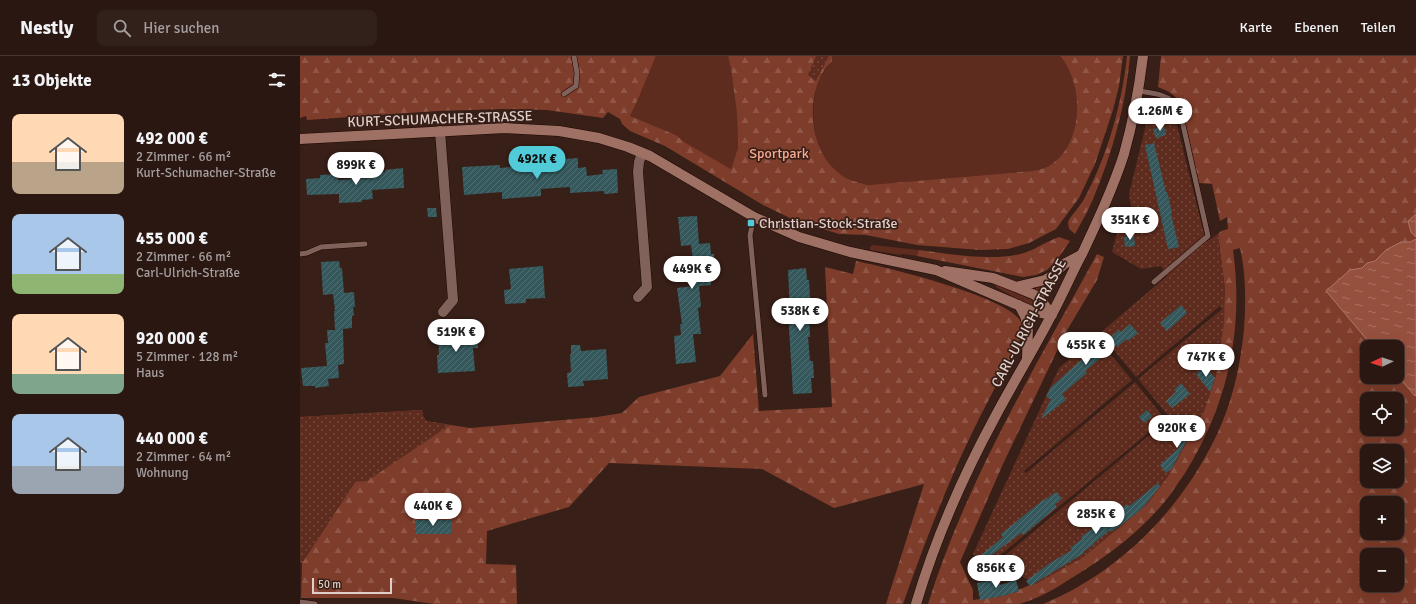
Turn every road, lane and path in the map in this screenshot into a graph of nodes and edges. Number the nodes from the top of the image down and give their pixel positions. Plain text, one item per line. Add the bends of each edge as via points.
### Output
1 (574, 56) edge
2 (1143, 56) edge
3 (1139, 91) junction
4 (564, 94) dead end
5 (440, 131) junction
6 (300, 139) edge
7 (642, 153) junction
8 (754, 217) junction
9 (365, 244) dead end
10 (300, 254) edge
11 (1081, 254) junction
12 (936, 270) junction
13 (1154, 282) dead end
14 (1016, 287) junction
15 (638, 297) dead end
16 (1018, 304) junction
17 (442, 312) dead end
18 (1052, 315) junction
19 (1027, 359) junction
20 (765, 395) dead end
21 (917, 600) edge
22 (300, 602) edge
23 (315, 604) edge

1 - 4 lane via 576,86
2 - 3 street, CARL-ULRICH-STRASSE
3 - 11 street, CARL-ULRICH-STRASSE via 1132,126 1112,188
3 - 13 lane via 1163,96 1177,106 1208,236
5 - 6 street, KURT-SCHUMACHER-STRASSE
5 - 7 street, KURT-SCHUMACHER-STRASSE via 505,128 559,131 599,138
5 - 17 street via 453,300
7 - 8 street, KURT-SCHUMACHER-STRASSE
7 - 15 street via 638,172 646,287
8 - 12 street, KURT-SCHUMACHER-STRASSE via 829,247
8 - 20 lane via 750,235
9 - 10 lane via 321,247
11 - 14 street via 1045,280
11 - 18 street, CARL-ULRICH-STRASSE
12 - 14 street, KURT-SCHUMACHER-STRASSE via 993,278
12 - 16 street, KURT-SCHUMACHER-STRASSE
14 - 18 street, KURT-SCHUMACHER-STRASSE via 1035,295
16 - 18 street, KURT-SCHUMACHER-STRASSE via 1032,311
16 - 19 street via 1028,327
18 - 19 street, CARL-ULRICH-STRASSE
19 - 21 street, CARL-ULRICH-STRASSE via 994,418 962,484
22 - 23 lane

